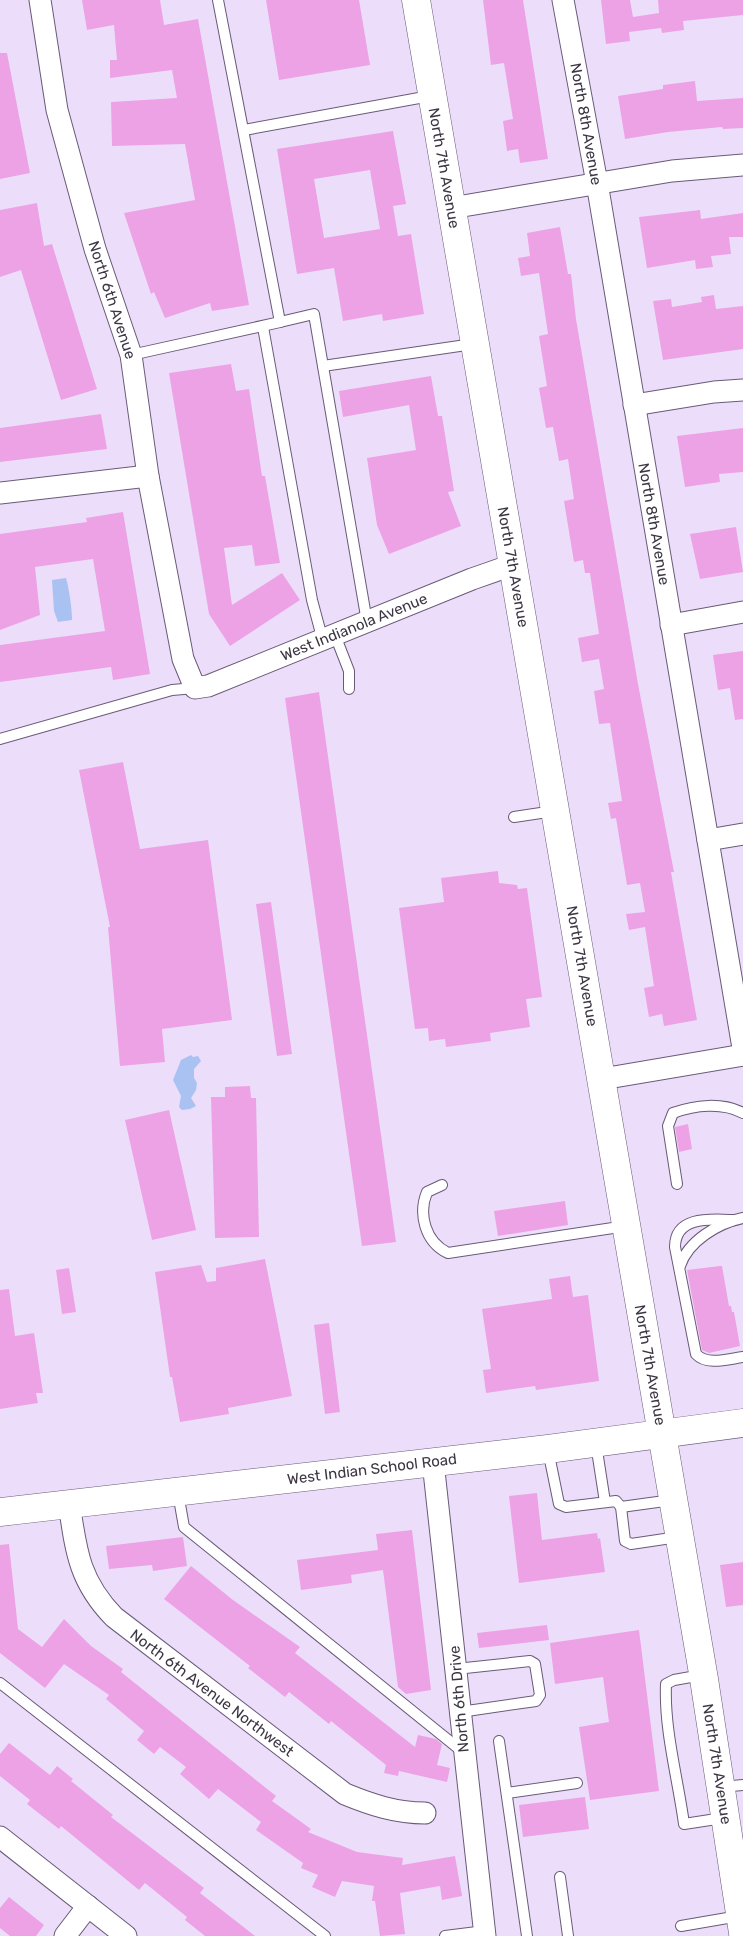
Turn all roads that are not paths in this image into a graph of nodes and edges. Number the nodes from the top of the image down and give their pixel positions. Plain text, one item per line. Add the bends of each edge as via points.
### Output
1 (40, 0) edge
2 (218, 0) edge
3 (416, 0) edge
4 (563, 0) edge
5 (432, 96) junction
6 (244, 130) junction
7 (743, 165) edge
8 (597, 183) junction
9 (451, 208) junction
10 (280, 322) junction
11 (263, 327) junction
12 (475, 344) junction
13 (131, 355) junction
14 (324, 366) junction
15 (743, 390) edge
16 (634, 405) junction
17 (148, 476) junction
18 (0, 492) edge
19 (512, 565) junction
20 (743, 612) edge
21 (367, 622) junction
22 (671, 625) junction
23 (329, 638) junction
24 (195, 688) junction
25 (348, 689) dead end
26 (0, 739) edge
27 (555, 811) junction
28 (514, 817) dead end
29 (743, 834) edge
30 (708, 840) junction
31 (743, 1048) edge
32 (743, 1055) edge
33 (602, 1078) junction
34 (743, 1113) edge
35 (677, 1184) dead end
36 (442, 1185) dead end
37 (743, 1218) edge
38 (732, 1220) junction
39 (626, 1226) junction
40 (680, 1267) junction
41 (743, 1357) edge
42 (743, 1423) edge
43 (662, 1434) junction
44 (596, 1443) junction
45 (548, 1449) junction
46 (433, 1462) junction
47 (178, 1492) junction
48 (672, 1500) junction
49 (606, 1502) junction
50 (69, 1503) junction
51 (621, 1507) junction
52 (0, 1512) edge
53 (680, 1537) junction
54 (456, 1669) junction
55 (703, 1674) junction
56 (0, 1683) edge
57 (460, 1712) junction
58 (499, 1740) dead end
59 (463, 1752) junction
60 (577, 1783) dead end
61 (732, 1786) edge
62 (506, 1794) junction
63 (425, 1813) dead end
64 (725, 1817) junction
65 (0, 1837) edge
66 (560, 1877) dead end
67 (88, 1906) junction
68 (742, 1924) edge
69 (681, 1926) dead end
70 (485, 1934) edge
71 (65, 1936) edge
72 (126, 1936) edge
73 (325, 1936) edge
74 (445, 1936) edge
75 (527, 1936) edge
76 (568, 1936) edge

1 - 13 street, North 6th Avenue via 57,110 95,248
2 - 6 lane
3 - 5 main road, North 7th Avenue
4 - 8 street, North 8th Avenue
5 - 6 lane
5 - 9 main road, North 7th Avenue
6 - 10 lane
7 - 8 street via 672,171
8 - 9 street
8 - 16 street, North 8th Avenue
9 - 12 main road, North 7th Avenue
10 - 11 lane
10 - 14 lane via 314,314
11 - 13 lane
11 - 23 lane via 312,600
12 - 14 lane
12 - 19 main road, North 7th Avenue
13 - 17 street, North 6th Avenue
14 - 21 lane
15 - 16 street
16 - 22 street, North 8th Avenue
17 - 18 street
17 - 24 street, North 6th Avenue via 183,658
19 - 21 street, West Indianola Avenue
19 - 27 main road, North 7th Avenue
20 - 22 street
21 - 23 street, West Indianola Avenue
22 - 30 street, North 8th Avenue
23 - 24 street, West Indianola Avenue via 208,686
23 - 25 lane via 349,671
24 - 26 lane via 172,690
27 - 28 lane
27 - 33 main road, North 7th Avenue
29 - 30 street
30 - 31 street, North 8th Avenue
32 - 33 street
33 - 39 main road, North 7th Avenue
34 - 35 lane via 709,1106 674,1113 668,1126
36 - 39 lane via 426,1192 423,1205 430,1239 448,1253
37 - 38 lane
38 - 40 lane via 686,1249
38 - 40 lane via 710,1219 683,1226 676,1241
39 - 43 main road, North 7th Avenue
40 - 41 lane via 696,1354 710,1361
42 - 43 main road, West Indian School Road
43 - 44 main road, West Indian School Road
43 - 48 main road, North 7th Avenue
44 - 45 main road, West Indian School Road
44 - 49 lane
45 - 46 main road, West Indian School Road
45 - 49 lane via 558,1504
46 - 47 main road, West Indian School Road
46 - 54 street, North 6th Drive
47 - 50 main road, West Indian School Road
47 - 59 lane via 184,1527
48 - 51 lane
48 - 53 main road, North 7th Avenue
49 - 51 lane via 616,1501
50 - 52 main road, West Indian School Road
50 - 63 street, North 6th Avenue Northwest via 76,1550 86,1581 114,1618 345,1794 403,1813
51 - 53 lane via 625,1541 631,1544
53 - 55 main road, North 7th Avenue
54 - 57 street, North 6th Drive
54 - 57 lane via 530,1661 535,1664 540,1695 536,1701
55 - 61 main road, North 7th Avenue
55 - 64 lane via 666,1684 684,1824
56 - 73 lane
57 - 59 street, North 6th Drive
58 - 62 lane
59 - 70 street, North 6th Drive
60 - 62 lane
61 - 64 main road, North 7th Avenue
62 - 75 lane
64 - 68 main road, North 7th Avenue
65 - 67 street
66 - 76 lane
67 - 71 street
67 - 72 street
68 - 69 lane
70 - 74 lane

